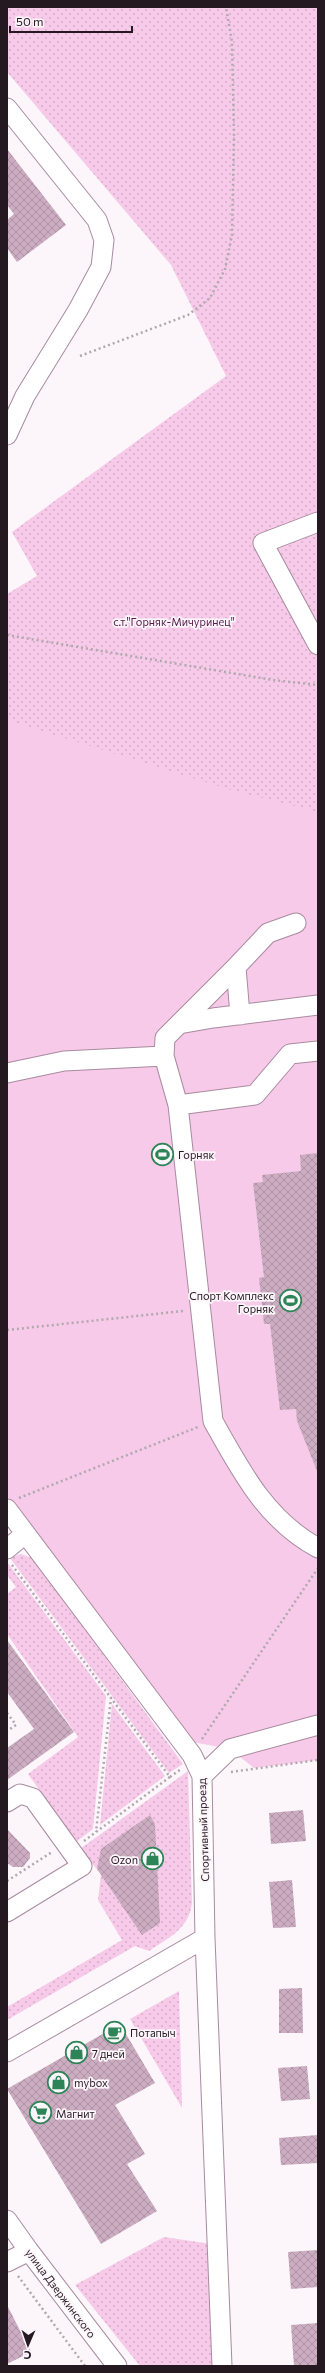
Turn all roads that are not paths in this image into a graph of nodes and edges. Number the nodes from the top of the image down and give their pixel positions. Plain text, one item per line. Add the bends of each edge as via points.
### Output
1 (7, 108) edge
2 (7, 435) edge
3 (318, 522) edge
4 (318, 645) edge
5 (296, 923) dead end
6 (236, 967) junction
7 (318, 1006) edge
8 (240, 1015) junction
9 (179, 1024) junction
10 (318, 1051) edge
11 (164, 1056) junction
12 (7, 1073) edge
13 (178, 1105) junction
14 (11, 1504) edge
15 (25, 1534) junction
16 (318, 1548) edge
17 (7, 1549) edge
18 (318, 1726) edge
19 (202, 1776) junction
20 (7, 1802) edge
21 (7, 1912) edge
22 (205, 1938) junction
23 (7, 2052) edge
24 (7, 2220) edge
25 (28, 2252) junction
26 (7, 2262) edge
27 (117, 2366) edge
28 (222, 2366) edge

1 - 2 street via 97,220 104,240 101,267 78,310 25,396
3 - 4 street via 263,543
5 - 6 street via 268,933
6 - 8 street
6 - 9 street
7 - 8 street
8 - 9 street
9 - 11 street via 165,1038
10 - 13 street via 290,1054 255,1095
11 - 12 street via 64,1061
11 - 13 street
13 - 16 street via 213,1421 238,1465 272,1515
14 - 15 street, Спортивный проезд
15 - 17 street
15 - 19 street, Спортивный проезд via 192,1755
18 - 19 street via 230,1749
19 - 22 street, Спортивный проезд
20 - 21 street via 20,1794 33,1798 82,1866
22 - 23 street
22 - 28 street, Спортивный проезд
24 - 25 street, улица Дзержинского
25 - 26 street
25 - 27 street, улица Дзержинского

